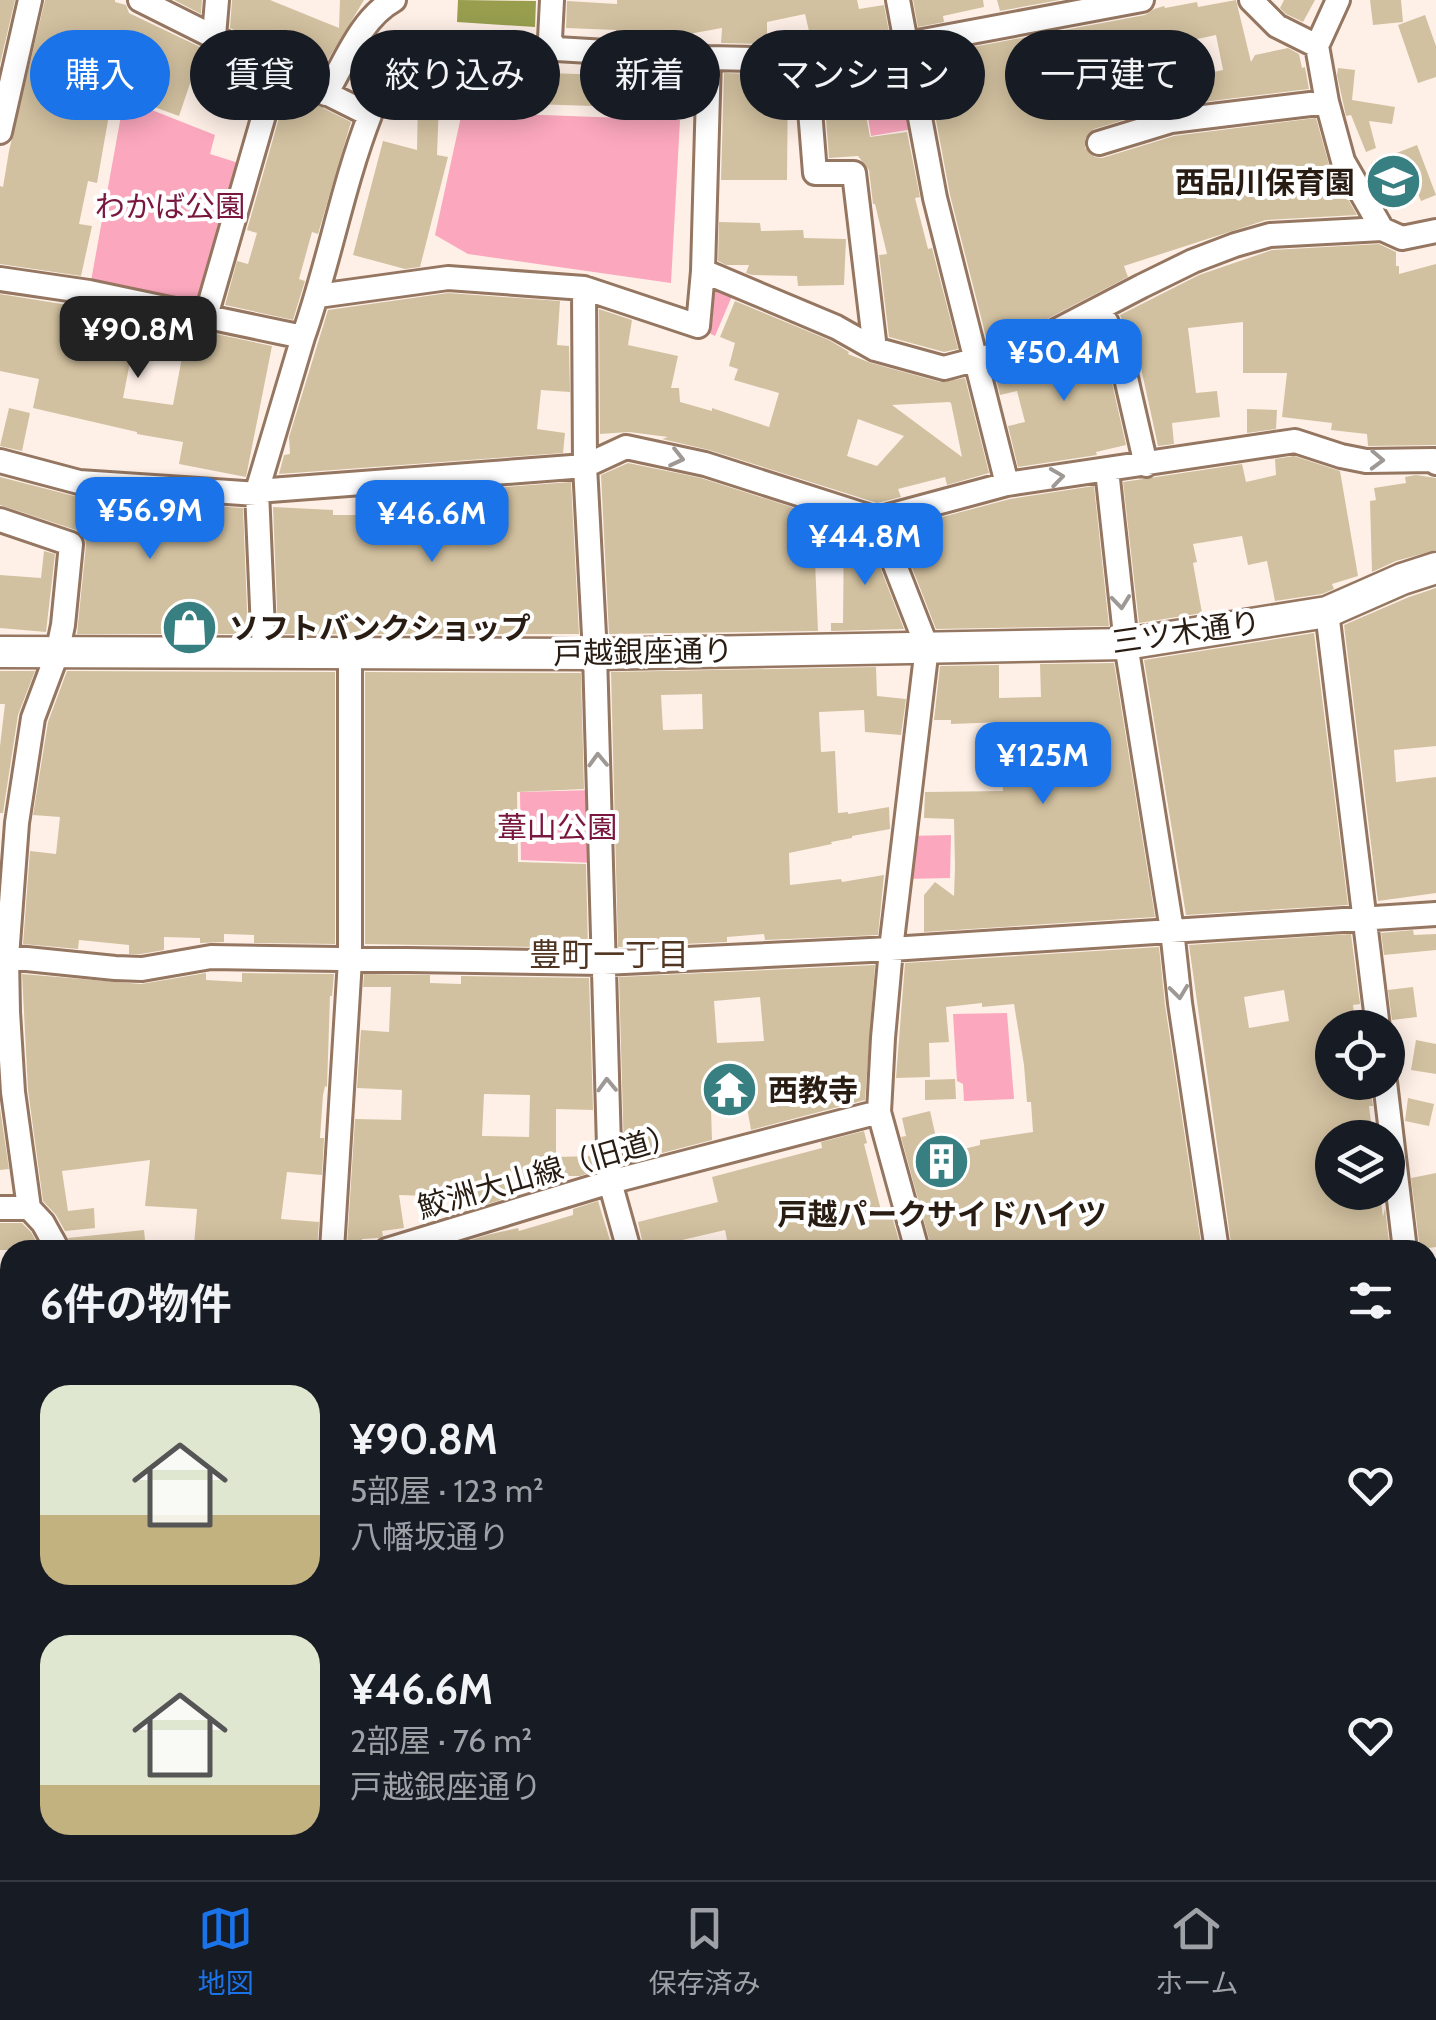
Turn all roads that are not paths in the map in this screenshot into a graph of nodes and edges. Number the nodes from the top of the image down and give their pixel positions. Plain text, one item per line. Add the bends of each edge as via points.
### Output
1 (30, 0) edge
2 (140, 0) edge
3 (217, 0) edge
4 (394, 0) edge
5 (552, 0) edge
6 (898, 0) edge
7 (1142, 0) edge
8 (1250, 0) edge
9 (1338, 0) edge
10 (202, 30) edge
11 (214, 30) edge
12 (904, 30) edge
13 (982, 30) edge
14 (1317, 46) junction
15 (580, 50) edge
16 (330, 87) edge
17 (330, 96) edge
18 (1327, 102) junction
19 (263, 120) edge
20 (707, 120) edge
21 (811, 120) edge
22 (921, 120) edge
23 (0, 132) edge
24 (1099, 143) dead end
25 (1382, 230) junction
26 (1436, 231) edge
27 (703, 271) junction
28 (0, 280) edge
29 (584, 288) junction
30 (318, 296) junction
31 (206, 316) junction
32 (1106, 320) dead end
33 (303, 337) junction
34 (875, 349) junction
35 (974, 359) junction
36 (0, 461) edge
37 (1435, 462) edge
38 (1146, 465) junction
39 (585, 466) junction
40 (1106, 470) junction
41 (1007, 484) junction
42 (258, 492) junction
43 (878, 519) junction
44 (0, 520) edge
45 (1436, 568) edge
46 (1328, 612) junction
47 (1126, 644) junction
48 (926, 647) junction
49 (0, 652) edge
50 (350, 652) junction
51 (264, 653) junction
52 (57, 654) junction
53 (595, 654) junction
54 (1436, 914) edge
55 (1366, 918) junction
56 (1172, 930) junction
57 (891, 949) junction
58 (7, 957) junction
59 (350, 960) junction
60 (604, 963) junction
61 (1376, 1010) edge
62 (1387, 1100) edge
63 (880, 1112) junction
64 (610, 1182) junction
65 (0, 1208) edge
66 (29, 1208) junction
67 (52, 1240) edge
68 (333, 1240) edge
69 (420, 1240) edge
70 (626, 1240) edge
71 (914, 1240) edge
72 (1216, 1240) edge
73 (1404, 1240) edge

1 - 23 street
2 - 10 street
3 - 11 street
4 - 16 street via 365,27
5 - 15 street via 550,40 556,49
6 - 12 street
7 - 13 street
8 - 14 street via 1277,26
9 - 14 street
14 - 18 street
17 - 30 street via 370,115
18 - 24 street via 1171,121
18 - 25 street via 1344,161
19 - 31 street
20 - 27 street
21 - 34 street via 815,173 854,173
22 - 35 street
25 - 26 street via 1402,238
25 - 35 street via 1270,235 1235,245 1040,340
27 - 29 street via 698,326
27 - 34 street
28 - 31 street
29 - 30 street via 448,278
29 - 39 street
30 - 33 street
31 - 33 street
32 - 38 street
33 - 42 street
34 - 35 street via 944,368
35 - 41 street
36 - 42 street via 79,482
38 -> 37 street via 1294,441 1366,461
38 - 40 street
39 - 42 street
39 -> 43 street via 626,446
39 - 53 street
41 -> 40 street
40 -> 47 street
41 - 43 street
42 - 51 street
43 - 48 street
44 - 52 street via 71,544
45 - 46 street, 三ツ木通り
46 - 47 street, 三ツ木通り
46 - 55 street
47 - 48 street, 三ツ木通り
47 - 56 street
48 - 53 street, 戸越銀座通り
48 - 57 street
49 - 52 street, 戸越銀座通り
50 - 51 street, 戸越銀座通り
50 - 53 street, 戸越銀座通り
50 - 59 street
51 - 52 street, 戸越銀座通り
52 - 58 street via 33,718
60 -> 53 street
54 - 55 street
55 - 56 street
55 - 61 street
56 - 57 street
56 -> 72 street
57 - 60 street
57 - 63 street
58 - 59 street via 142,969 211,957
58 - 66 street via 13,1092
59 - 60 street
59 - 68 street
64 -> 60 street
62 - 73 street
63 - 64 street, 鮫洲大山線（旧道）
63 - 71 street
64 - 69 street, 鮫洲大山線（旧道）
64 - 70 street
65 - 66 street
66 - 67 street

